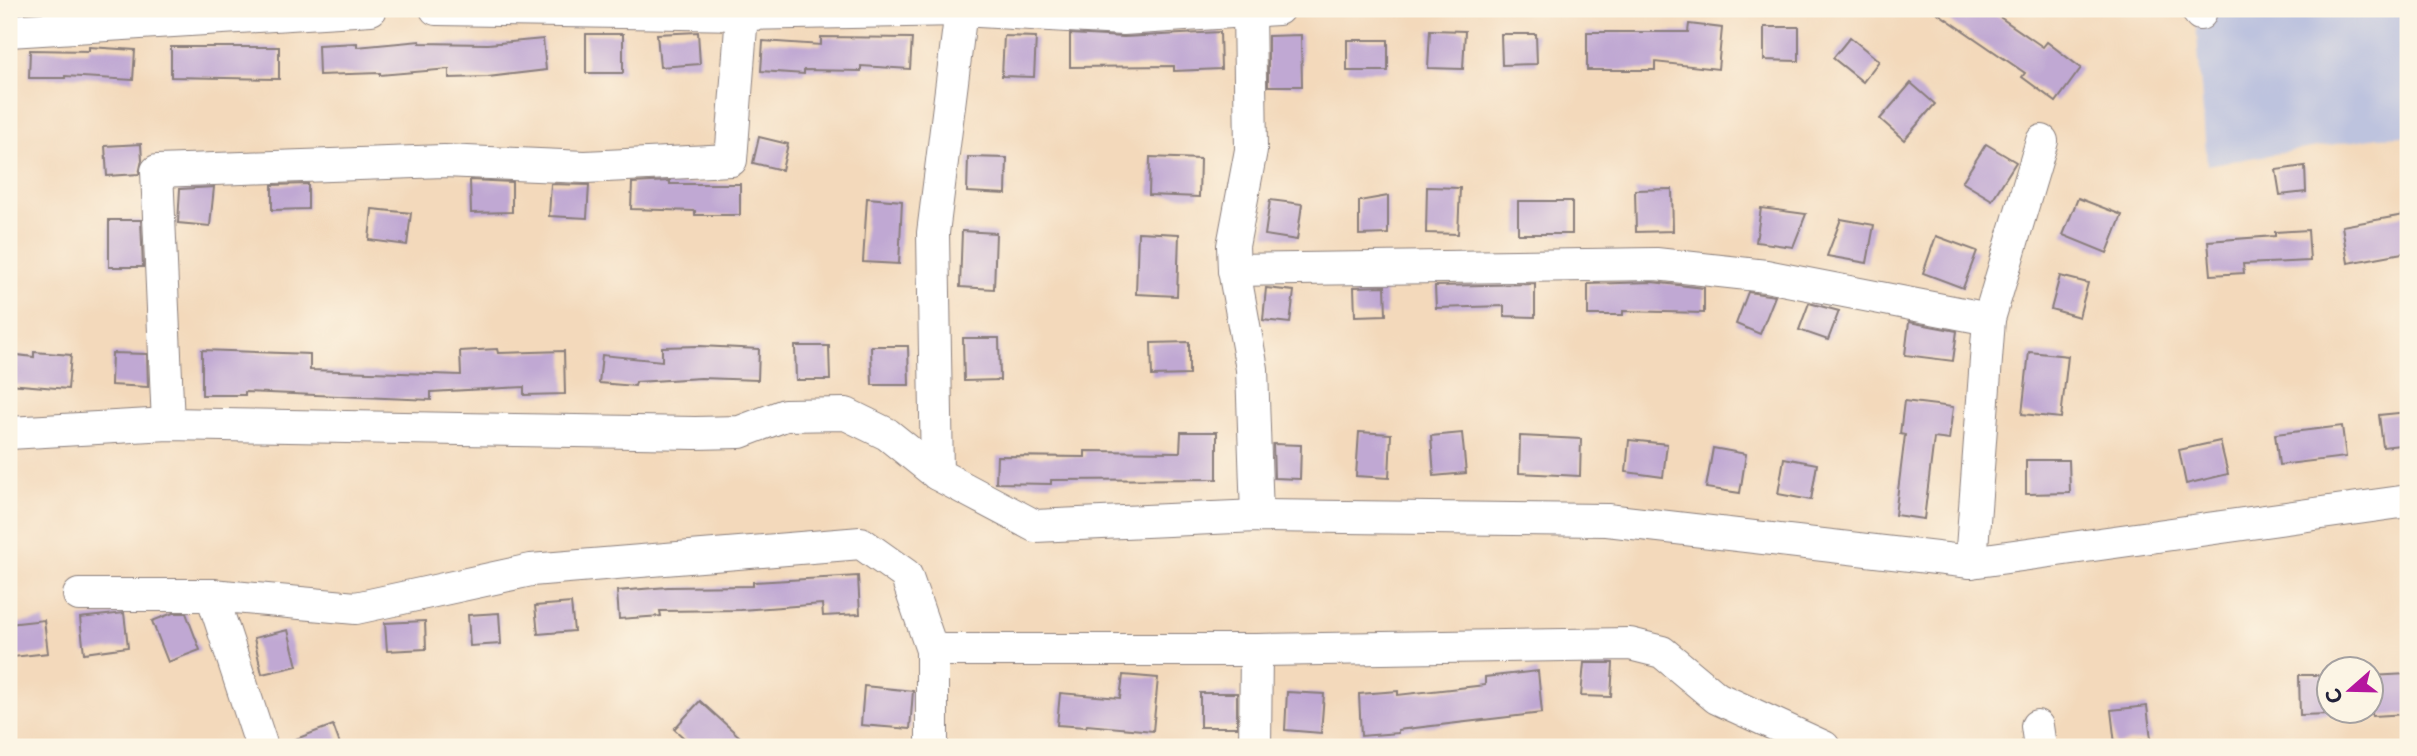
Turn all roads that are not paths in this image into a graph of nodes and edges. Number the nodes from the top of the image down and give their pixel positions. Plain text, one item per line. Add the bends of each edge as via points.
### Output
1 (371, 9) edge
2 (436, 9) edge
3 (1278, 9) edge
4 (961, 10) edge
5 (1249, 10) edge
6 (742, 14) junction
7 (9, 31) edge
8 (2042, 141) dead end
9 (1234, 270) junction
10 (1989, 319) junction
11 (168, 424) junction
12 (9, 433) edge
13 (937, 474) junction
14 (2408, 501) edge
15 (1257, 516) junction
16 (1971, 562) junction
17 (79, 595) dead end
18 (212, 595) junction
19 (932, 650) junction
20 (1256, 650) junction
21 (262, 747) edge
22 (932, 747) edge
23 (1255, 747) edge
24 (1824, 747) edge

1 - 7 street
2 - 6 street
3 - 5 street
4 - 5 street via 1123,19
4 - 6 street
4 - 13 street via 933,233
5 - 9 street via 1251,150 1233,246
6 - 11 street via 730,160 585,167 444,161 157,171
8 - 10 street
9 - 10 street via 1656,264 1766,276
9 - 15 street via 1252,369
10 - 16 street
11 - 12 street
11 - 13 street via 695,433 740,432 785,415 846,415 887,434
13 - 15 street via 1035,526
14 - 16 street
15 - 16 street via 1607,520
17 - 18 street
18 - 19 street via 356,608 531,569 861,543 906,575
18 - 21 street
19 - 20 street
19 - 22 street
20 - 23 street
20 - 24 street via 1630,644 1662,652 1717,698

